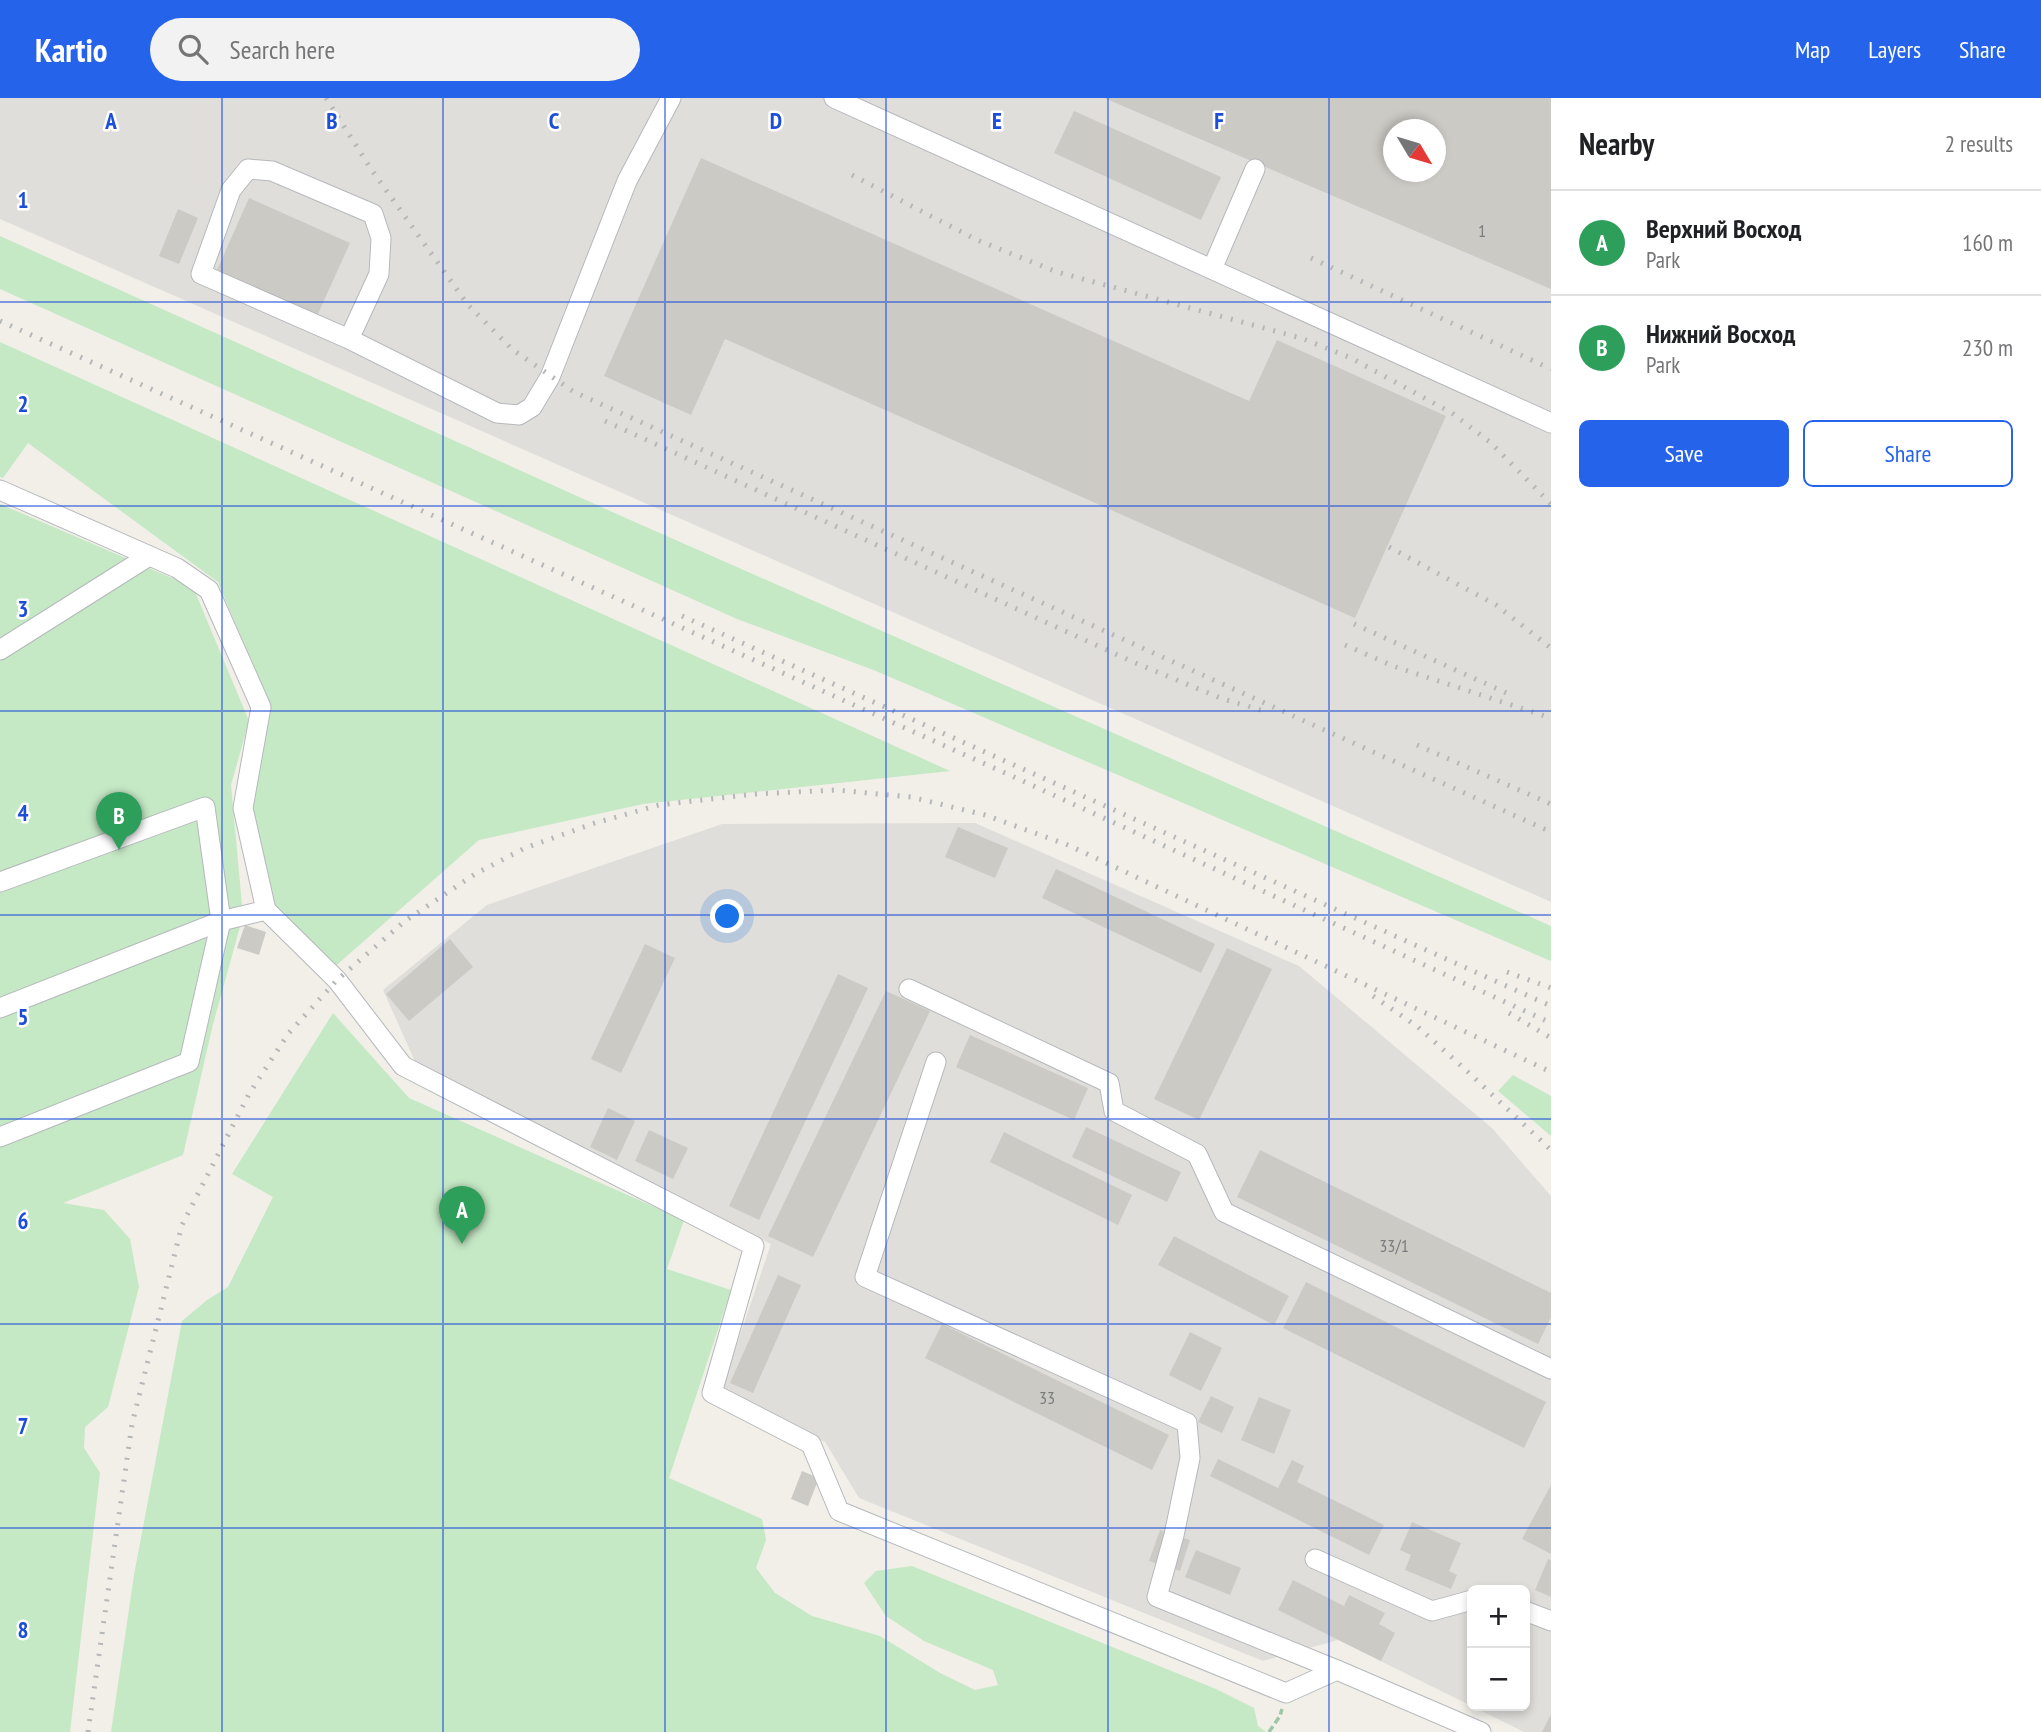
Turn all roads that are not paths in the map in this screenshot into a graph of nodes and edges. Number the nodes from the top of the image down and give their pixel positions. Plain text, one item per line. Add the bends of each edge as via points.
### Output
1 (671, 98) edge
2 (834, 98) edge
3 (1255, 169) dead end
4 (1212, 270) junction
5 (349, 339) junction
6 (1551, 424) edge
7 (0, 490) edge
8 (149, 556) junction
9 (0, 650) edge
10 (0, 882) edge
11 (266, 910) junction
12 (221, 921) junction
13 (909, 989) dead end
14 (0, 1008) edge
15 (936, 1062) dead end
16 (0, 1137) edge
17 (1551, 1369) edge
18 (1315, 1559) dead end
19 (1467, 1601) edge
20 (1530, 1613) edge
21 (1551, 1621) edge
22 (1337, 1670) junction
23 (1481, 1732) edge

1 - 5 lane via 627,181 550,377 531,407 519,415 497,412
2 - 4 lane
3 - 4 lane
4 - 6 lane
5 - 5 lane via 379,274 381,237 373,214 272,171 248,169 231,190 201,274
7 - 8 lane
8 - 9 lane
8 - 11 lane via 209,590 261,707 243,808
10 - 12 lane via 205,807
11 - 12 lane
11 - 22 lane via 337,980 403,1066 754,1246 712,1393 811,1444 839,1511 1286,1693
12 - 14 lane
12 - 16 lane via 189,1062
13 - 17 lane via 1109,1083 1114,1111 1197,1154 1224,1212
15 - 22 lane via 865,1277 1186,1423 1190,1458 1157,1597
18 - 19 lane via 1432,1611
20 - 21 lane
22 - 23 lane

